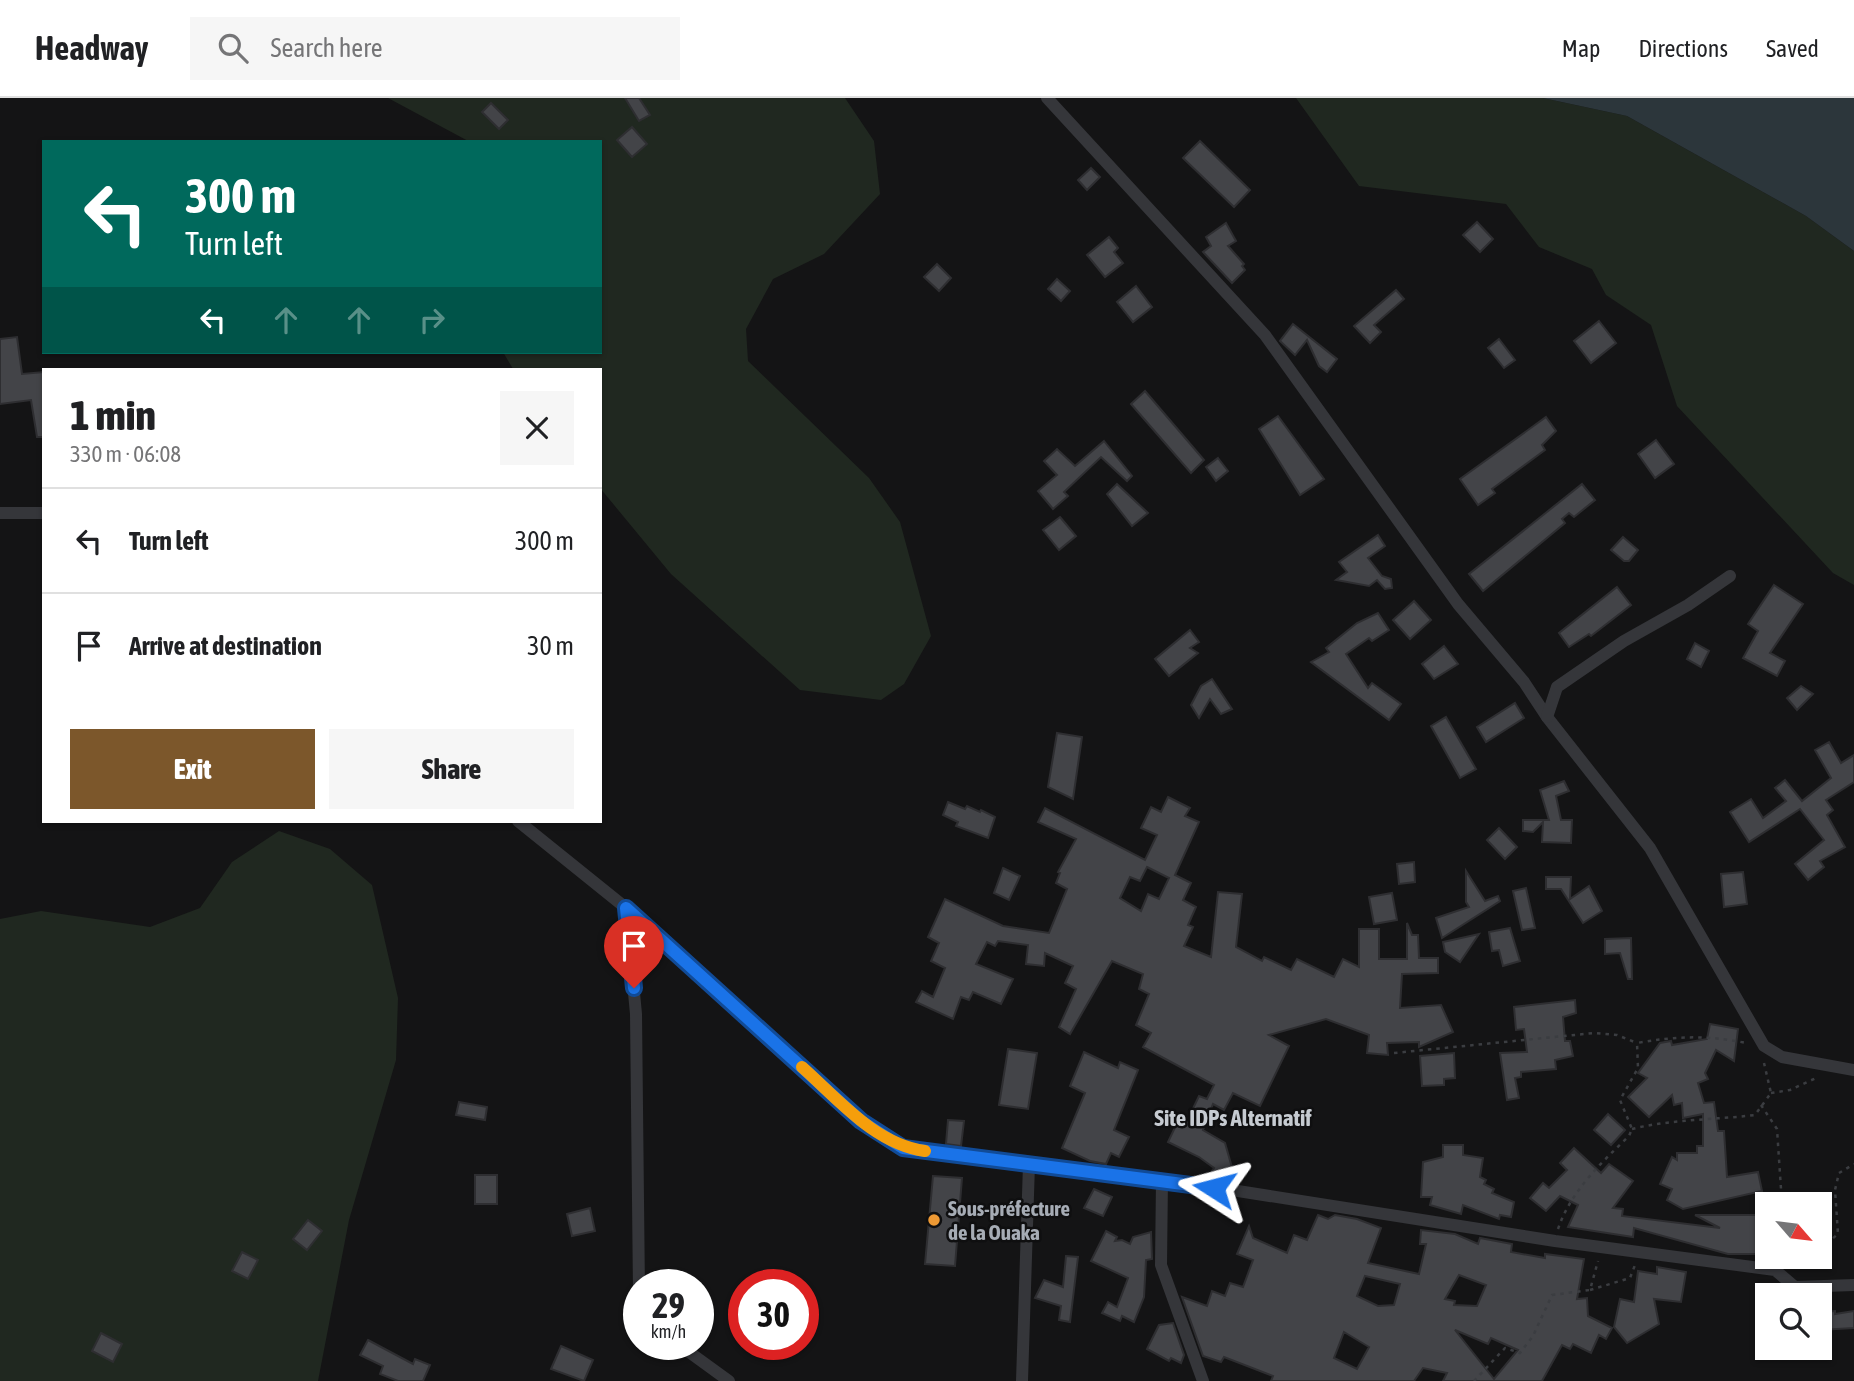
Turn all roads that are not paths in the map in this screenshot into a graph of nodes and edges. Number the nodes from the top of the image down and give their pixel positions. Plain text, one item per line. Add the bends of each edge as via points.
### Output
1 (1047, 98) edge
2 (0, 513) edge
3 (42, 513) edge
4 (1730, 576) dead end
5 (1547, 717) junction
6 (520, 823) edge
7 (626, 908) junction
8 (1854, 1070) edge
9 (1029, 1164) junction
10 (1162, 1180) junction
11 (639, 1269) edge
12 (1854, 1285) edge
13 (700, 1360) edge
14 (729, 1381) edge
15 (1022, 1381) edge
16 (1203, 1381) edge

1 - 5 street via 1265,335 1450,593
2 - 3 street
4 - 5 street via 1557,687
5 - 8 street via 1650,848 1764,1046 1782,1056
6 - 7 street
7 - 9 street via 882,1136 903,1148
7 - 11 street via 636,1014
9 - 10 street
9 - 15 street
10 - 12 street via 1776,1270 1796,1287
10 - 16 street via 1161,1265
13 - 14 street

